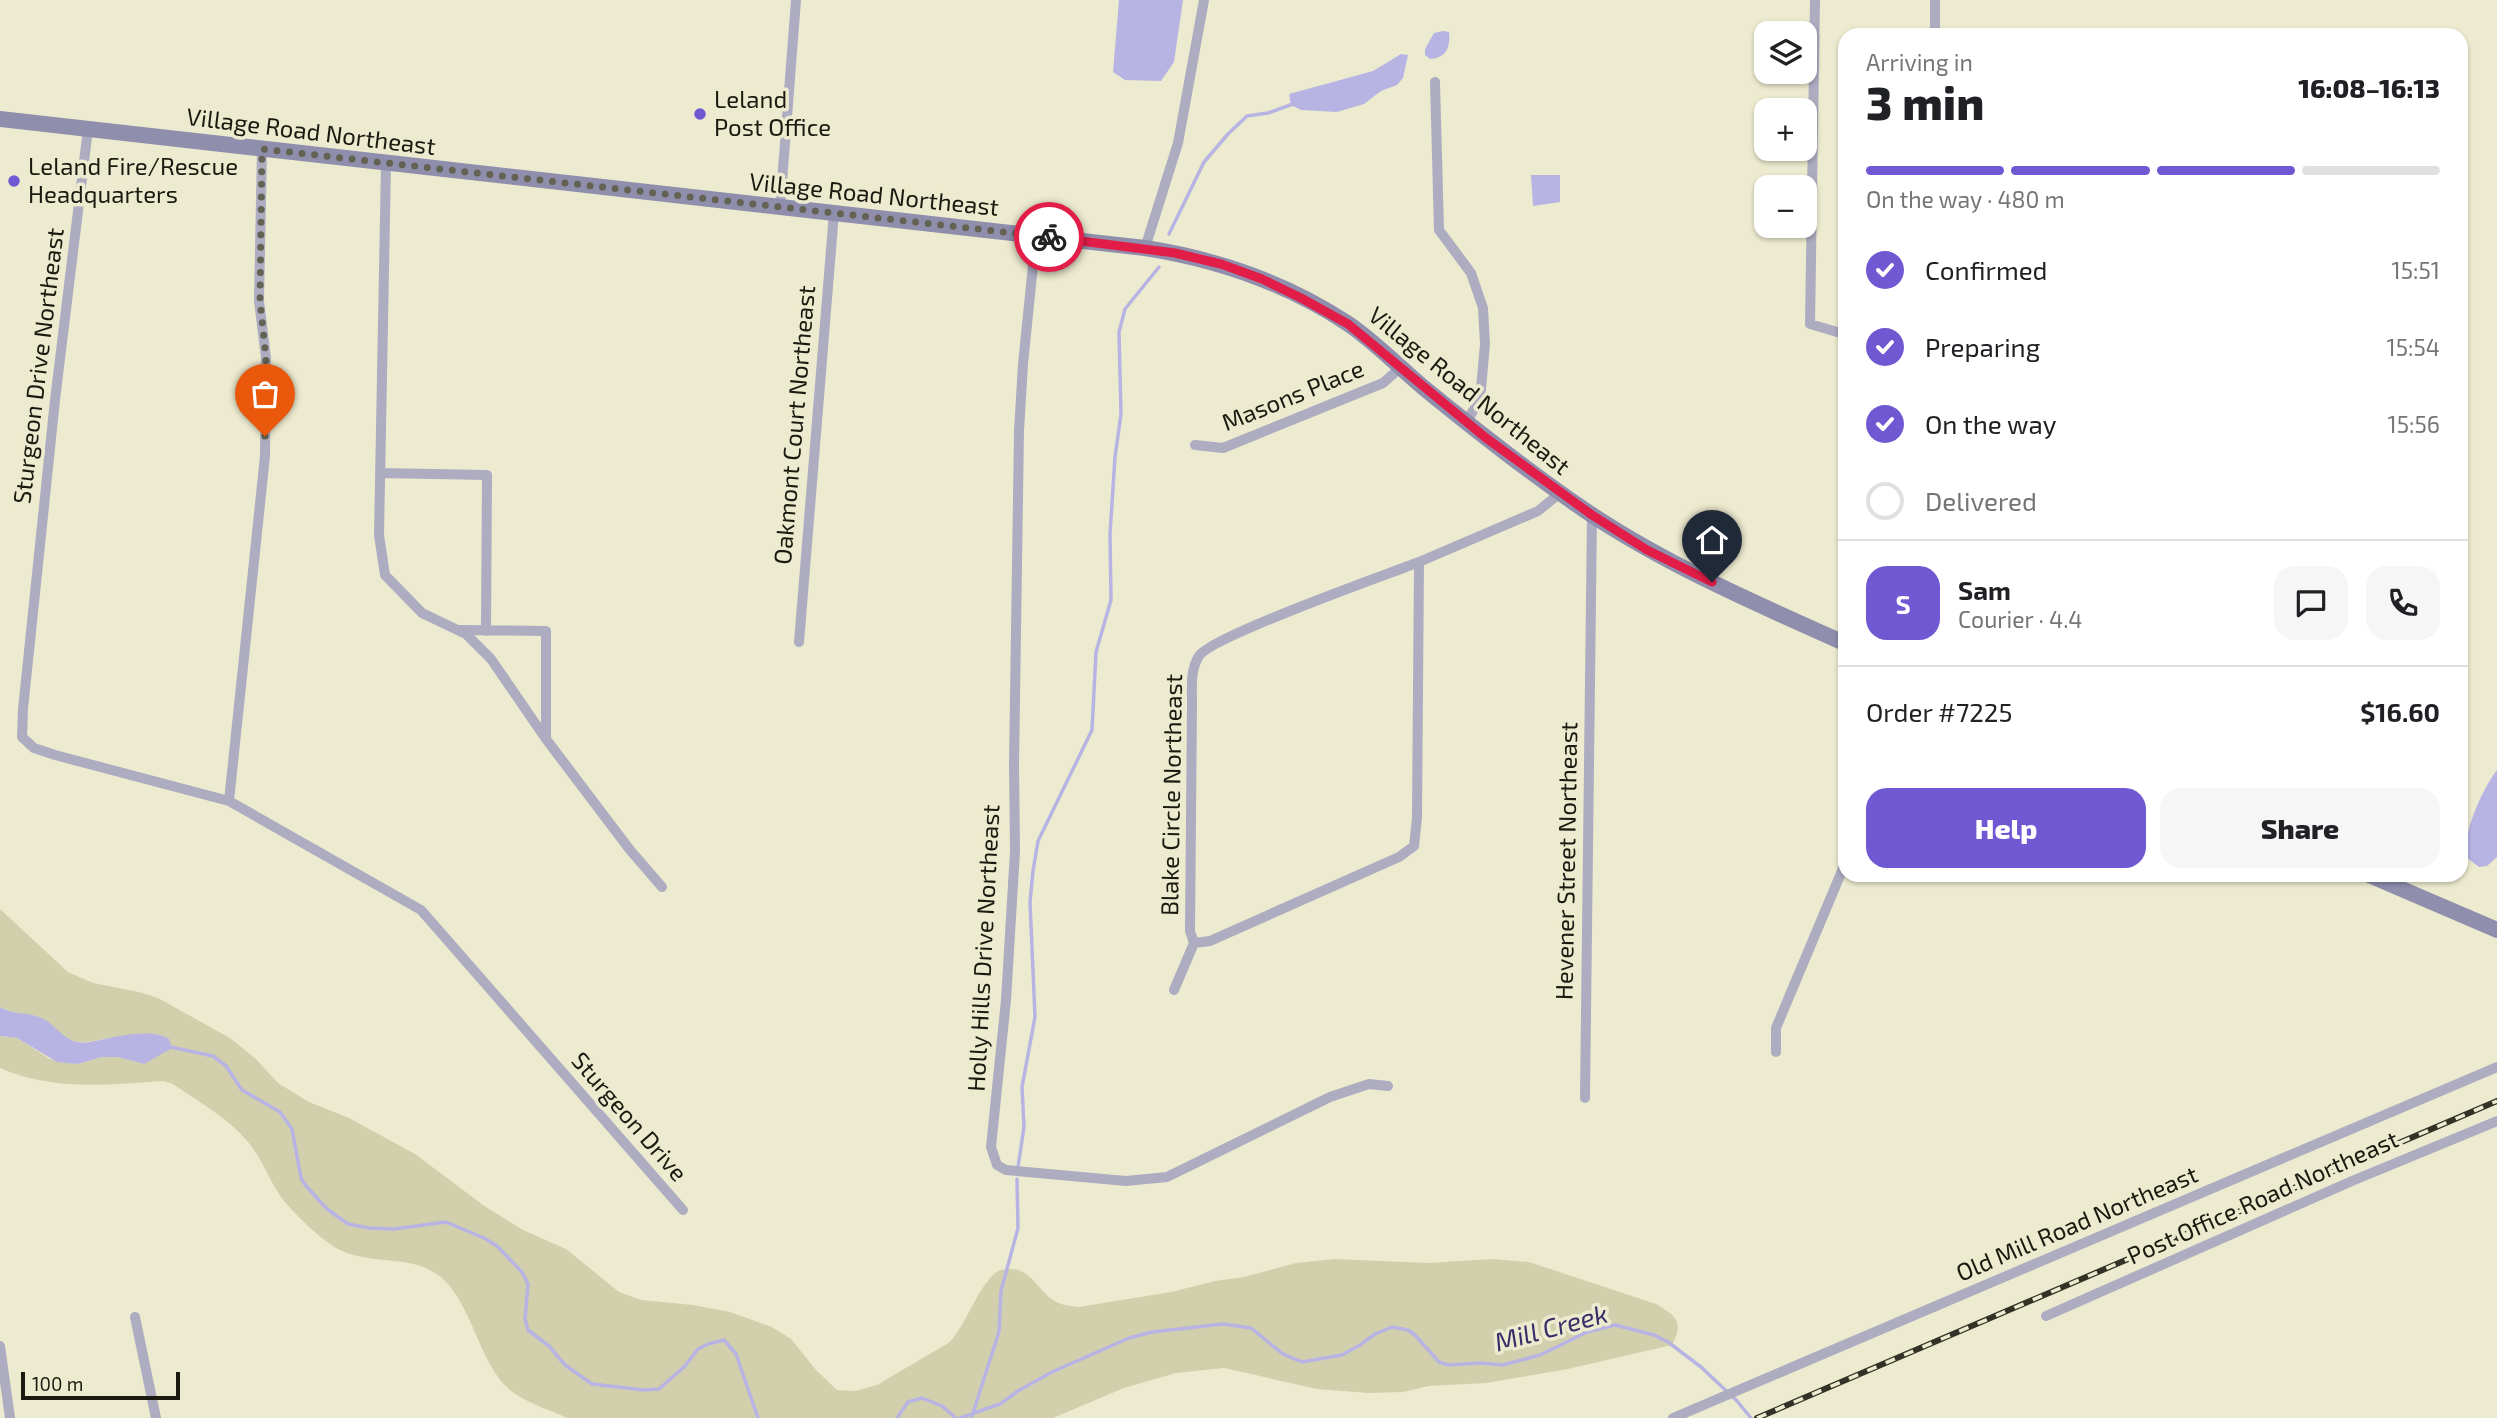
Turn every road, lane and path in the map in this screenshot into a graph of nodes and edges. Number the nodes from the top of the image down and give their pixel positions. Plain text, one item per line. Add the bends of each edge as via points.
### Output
1 (796, 0) edge
2 (1203, 0) edge
3 (1815, 0) edge
4 (1935, 0) edge
5 (1935, 28) edge
6 (1435, 82) dead end
7 (0, 119) edge
8 (89, 129) junction
9 (262, 149) junction
10 (386, 164) junction
11 (780, 208) junction
12 (834, 213) junction
13 (1036, 236) junction
14 (1145, 248) junction
15 (1838, 332) edge
16 (1400, 368) junction
17 (1466, 422) junction
18 (1195, 445) dead end
19 (380, 474) junction
20 (1560, 493) junction
21 (1592, 515) junction
22 (1419, 562) junction
23 (459, 631) junction
24 (486, 631) junction
25 (1838, 639) edge
26 (799, 642) dead end
27 (546, 739) junction
28 (229, 801) junction
29 (1838, 880) edge
30 (2386, 882) edge
31 (662, 887) dead end
32 (2497, 930) edge
33 (1194, 943) junction
34 (1174, 990) dead end
35 (544, 1052) joint
36 (1776, 1052) dead end
37 (2497, 1067) edge
38 (1388, 1086) dead end
39 (1585, 1098) dead end
40 (2497, 1121) edge
41 (683, 1210) dead end
42 (2046, 1316) dead end
43 (135, 1317) dead end
44 (0, 1346) edge
45 (10, 1418) edge
46 (156, 1418) edge
47 (1673, 1418) edge

1 - 11 street
2 - 14 street via 1178,143
3 - 15 street via 1810,324
4 - 5 street
6 - 17 street via 1439,230 1471,273 1483,307 1480,400
7 - 8 main road, Village Road Northeast
8 - 9 main road, Village Road Northeast
8 - 28 street, Sturgeon Drive Northeast via 55,400 22,737 34,748 55,755
9 - 10 main road, Village Road Northeast
9 - 28 street via 265,456
10 - 11 main road, Village Road Northeast
10 - 19 street
11 - 12 main road, Village Road Northeast
12 - 13 main road, Village Road Northeast
12 - 26 street, Oakmont Court Northeast
13 - 14 main road, Village Road Northeast
13 - 38 street, Holly Hills Drive Northeast via 1019,431 1015,851 991,1147 997,1165 1006,1170 1126,1181 1167,1177 1330,1097 1369,1084
14 - 16 main road, Village Road Northeast via 1221,264 1262,279 1348,324
16 - 17 main road, Village Road Northeast
16 - 18 street, Masons Place via 1382,383 1223,448
17 - 20 main road, Village Road Northeast
19 - 23 street via 379,535 385,575 422,613
19 - 24 street via 487,475
20 - 21 main road, Village Road Northeast
20 - 22 street, Blake Circle Northeast via 1538,511
21 - 25 main road, Village Road Northeast via 1647,550
21 - 39 street, Hevener Street Northeast
22 - 33 street, Blake Circle Northeast via 1414,846 1399,857 1210,941
22 - 33 street, Blake Circle Northeast via 1236,634 1200,654 1192,692 1190,931
23 - 24 street
23 - 27 street via 491,659
24 - 27 street via 546,631
27 - 31 street
28 - 35 street, Sturgeon Drive Northeast via 421,910
29 - 36 street via 1776,1028
30 - 32 main road
33 - 34 street
35 - 41 street, Sturgeon Drive
37 - 47 street, Old Mill Road Northeast
40 - 42 street, Post Office Road Northeast
43 - 46 street
44 - 45 street

